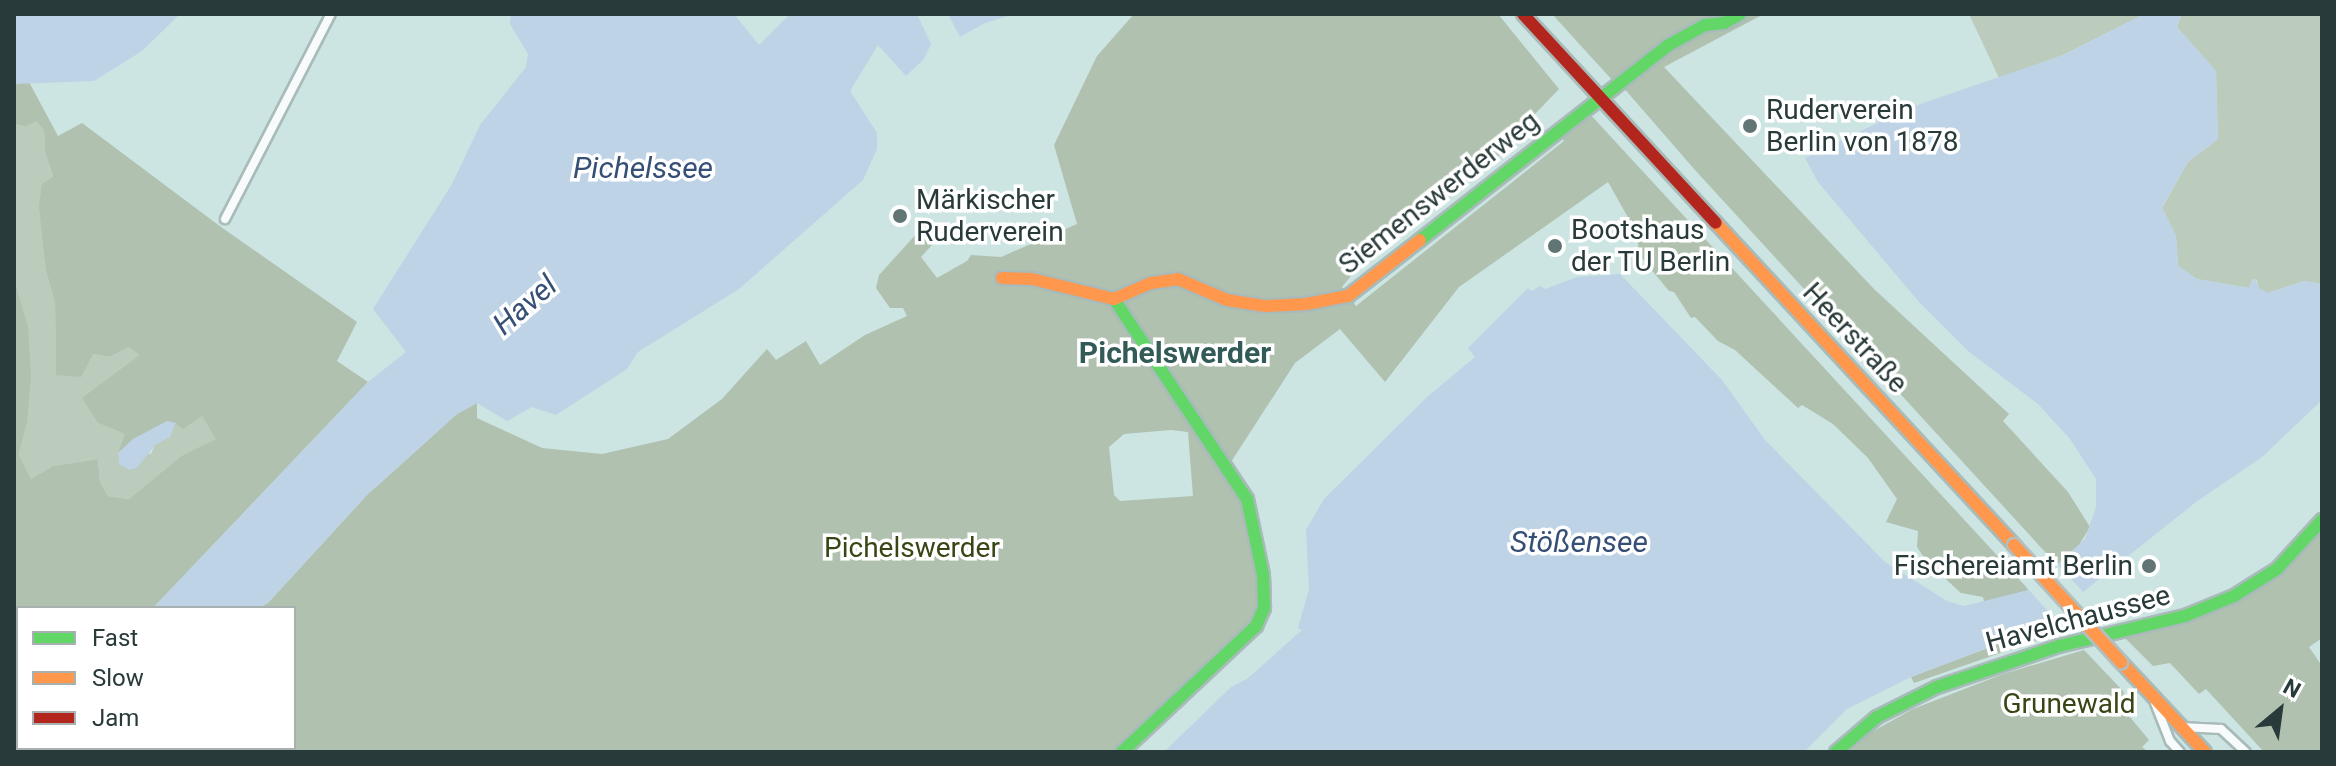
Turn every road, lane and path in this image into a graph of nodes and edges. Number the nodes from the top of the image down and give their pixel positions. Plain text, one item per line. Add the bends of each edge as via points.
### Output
1 (331, 14) edge
2 (1523, 14) edge
3 (1740, 14) edge
4 (1600, 97) junction
5 (225, 219) dead end
6 (1002, 278) dead end
7 (1114, 299) junction
8 (2322, 520) edge
9 (2152, 695) junction
10 (2181, 727) junction
11 (1122, 752) edge
12 (1836, 752) edge
13 (2180, 752) edge
14 (2205, 752) edge
15 (2246, 752) edge

1 - 5 street
2 - 4 street, Heerstraße
3 - 4 street, Siemenswerderweg via 1686,34
4 - 7 street, Siemenswerderweg via 1348,296 1266,306 1227,300 1178,279 1151,283
4 - 9 street, Heerstraße, bridge
6 - 7 street via 1032,279
7 - 11 street via 1247,499 1256,526 1264,608 1256,626
8 - 12 street, Havelchaussee via 2277,569 2234,596 2185,616 1974,672 1877,717
9 - 10 street, Heerstraße
9 - 13 street, Heerstraße via 2170,741
10 - 14 street, Heerstraße
10 - 15 street via 2221,729

